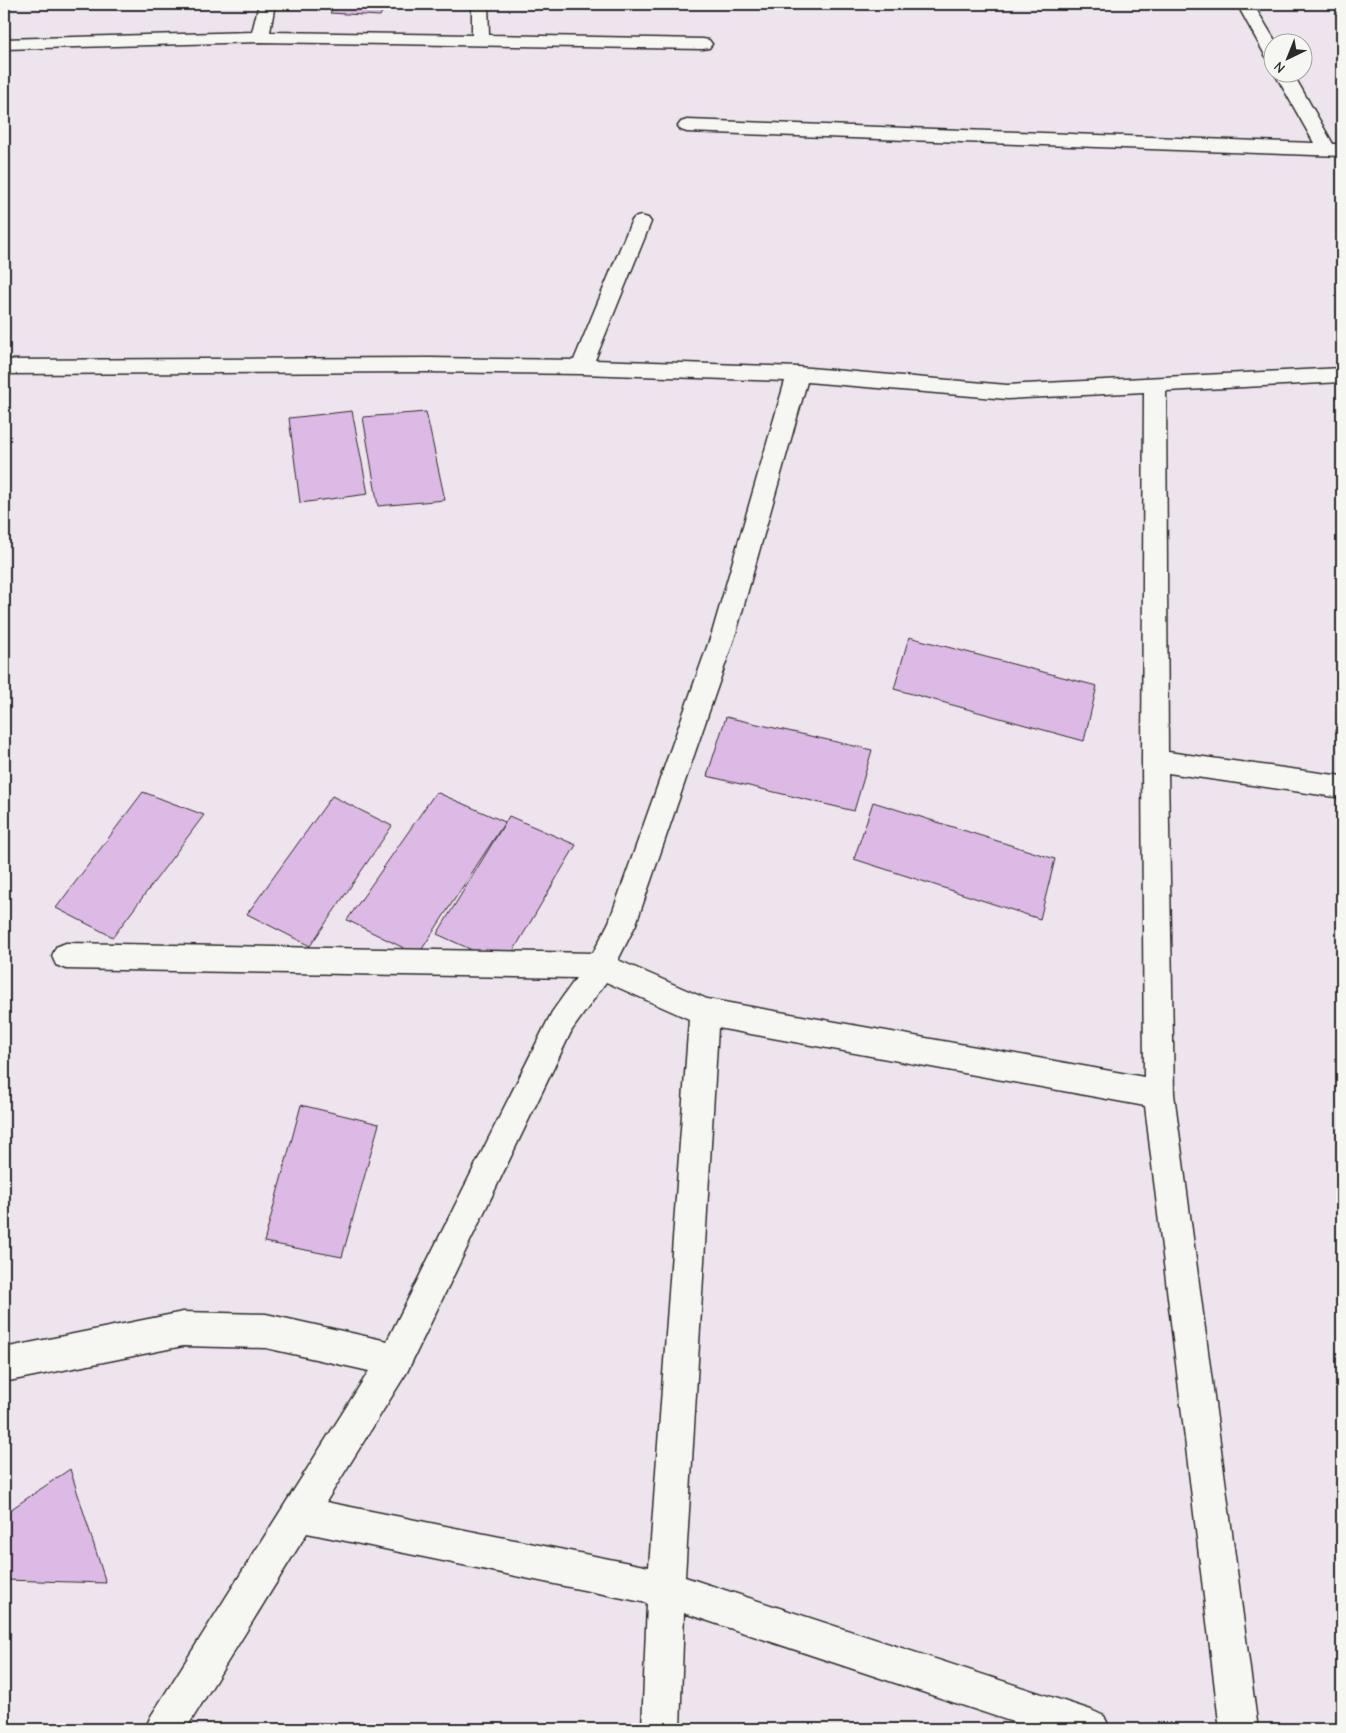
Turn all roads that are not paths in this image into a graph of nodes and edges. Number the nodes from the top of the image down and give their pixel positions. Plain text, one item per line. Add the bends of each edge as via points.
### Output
1 (266, 4) edge
2 (480, 4) edge
3 (1245, 4) edge
4 (260, 37) junction
5 (1264, 37) edge
6 (481, 40) junction
7 (4, 44) edge
8 (703, 44) dead end
9 (1290, 82) edge
10 (687, 126) dead end
11 (1334, 150) edge
12 (641, 222) dead end
13 (4, 367) edge
14 (582, 367) junction
15 (798, 374) junction
16 (1342, 375) edge
17 (1155, 384) junction
18 (1155, 761) junction
19 (1342, 786) edge
20 (66, 956) dead end
21 (601, 966) junction
22 (704, 1012) junction
23 (1159, 1094) junction
24 (395, 1360) junction
25 (4, 1365) edge
26 (298, 1514) junction
27 (666, 1589) junction
28 (164, 1729) edge
29 (661, 1729) edge
30 (1091, 1729) edge
31 (1237, 1729) edge

1 - 4 street
2 - 6 street
3 - 5 street
4 - 6 street
4 - 7 street
6 - 8 street
9 - 11 street
10 - 11 street
12 - 14 street
13 - 14 street
14 - 15 street
15 - 17 street via 1007,392
15 - 21 street via 724,633 622,924
16 - 17 street
17 - 18 street
18 - 19 street
18 - 23 street
20 - 21 street
21 - 22 street
21 - 24 street via 562,1021
22 - 23 street
22 - 27 street
23 - 31 street
24 - 25 street via 266,1331 183,1329
24 - 26 street
26 - 27 street
26 - 28 street
27 - 29 street
27 - 30 street

